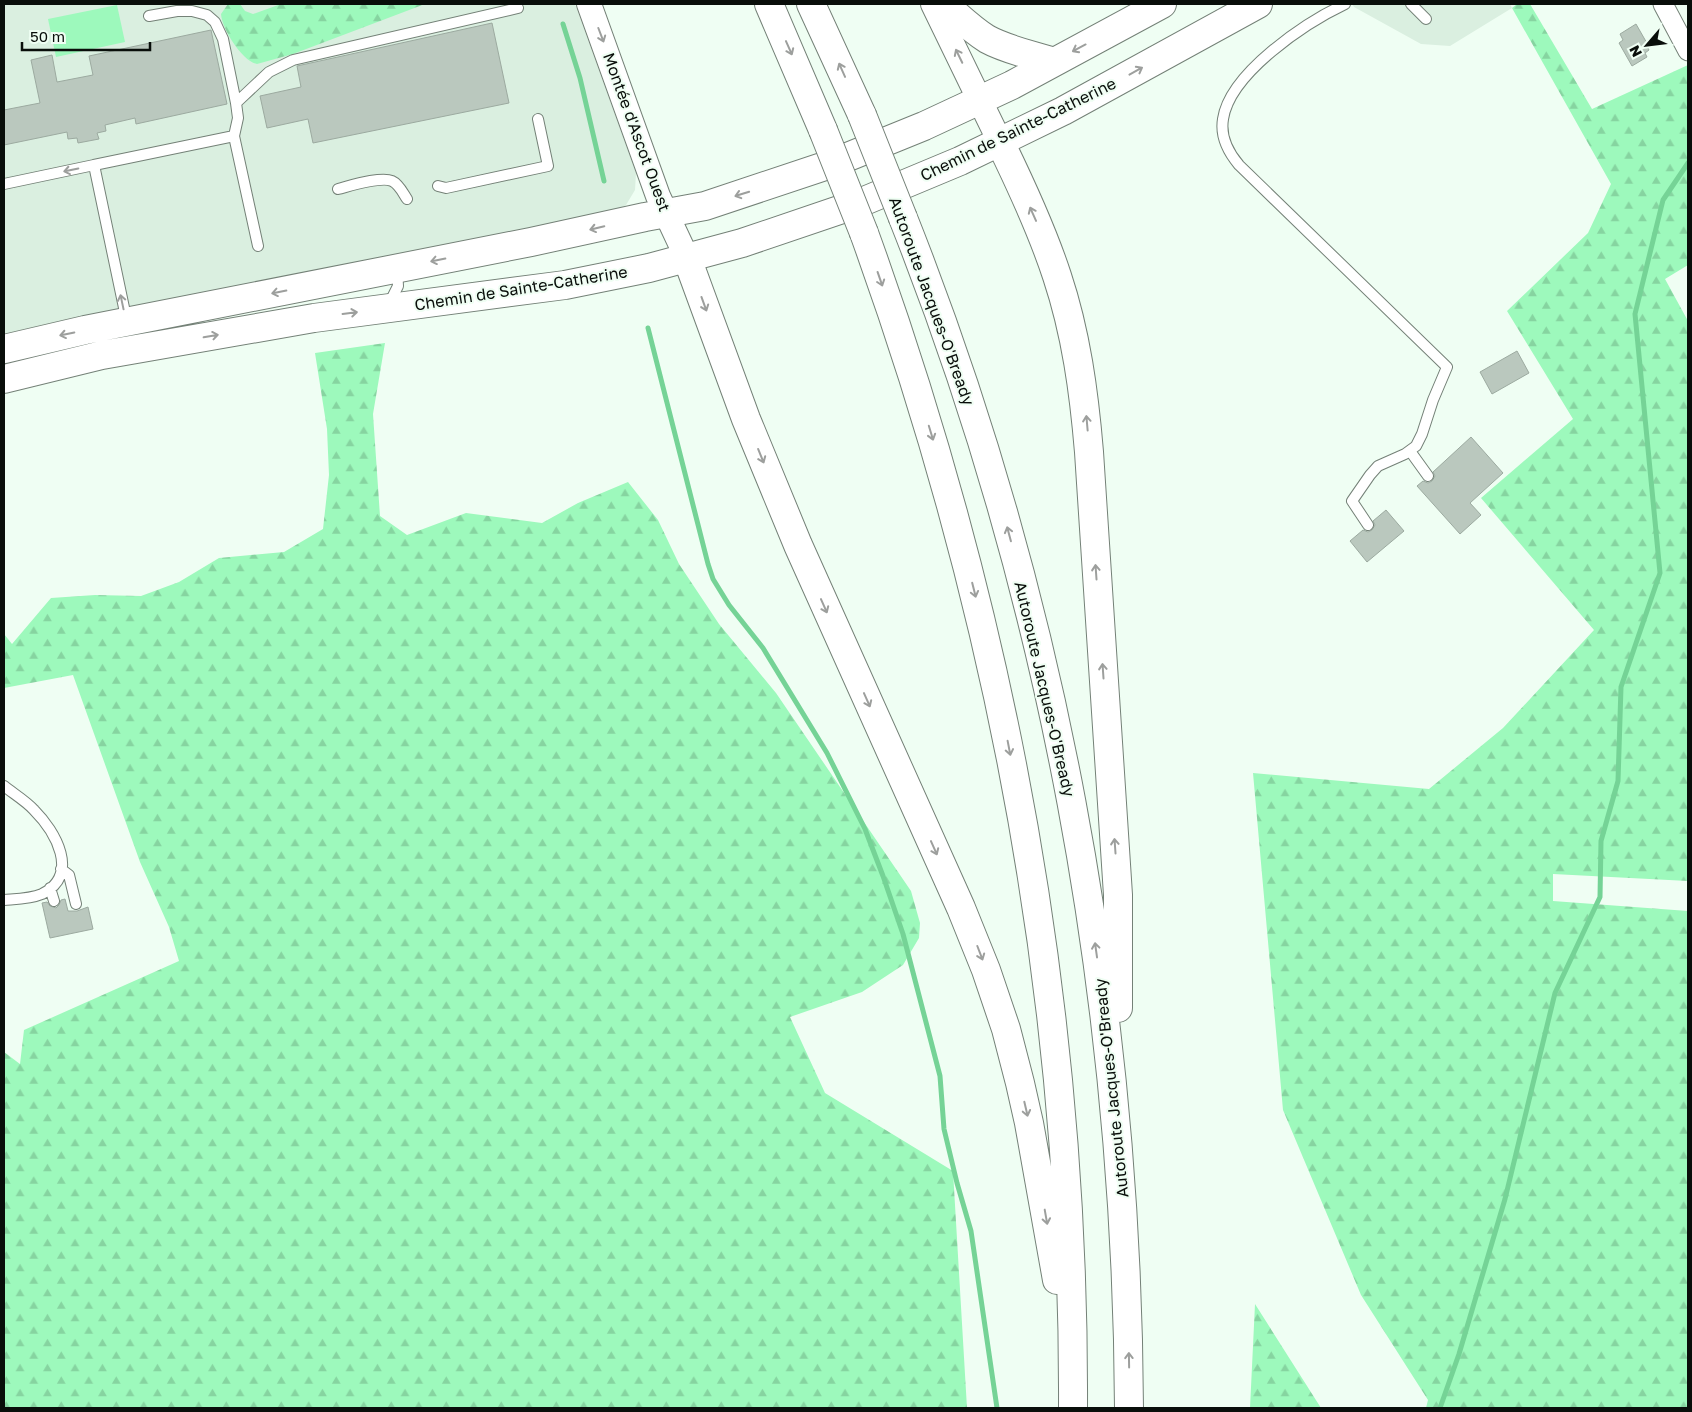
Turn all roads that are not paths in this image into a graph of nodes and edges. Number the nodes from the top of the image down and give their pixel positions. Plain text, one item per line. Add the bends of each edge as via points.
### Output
1 (589, 4) edge
2 (769, 4) edge
3 (811, 4) edge
4 (933, 4) edge
5 (944, 4) edge
6 (1162, 4) edge
7 (1258, 4) edge
8 (1345, 4) edge
9 (1410, 4) edge
10 (1663, 4) edge
11 (518, 8) dead end
12 (149, 16) dead end
13 (1426, 19) dead end
14 (1688, 51) edge
15 (1054, 62) junction
16 (981, 100) junction
17 (236, 103) junction
18 (538, 119) dead end
19 (234, 136) junction
20 (1000, 142) junction
21 (94, 165) junction
22 (4, 184) edge
23 (438, 186) dead end
24 (338, 188) dead end
25 (407, 199) dead end
26 (666, 213) junction
27 (258, 246) dead end
28 (688, 258) junction
29 (397, 268) junction
30 (385, 309) junction
31 (130, 335) junction
32 (4, 349) edge
33 (4, 379) edge
34 (1410, 451) junction
35 (1428, 476) dead end
36 (1368, 525) dead end
37 (4, 786) edge
38 (61, 869) junction
39 (50, 888) junction
40 (4, 900) edge
41 (54, 901) dead end
42 (76, 904) dead end
43 (1117, 1138) junction
44 (1074, 1370) junction
45 (1073, 1408) edge
46 (1129, 1408) edge

1 -> 26 street, Montée d'Ascot Ouest
2 -> 44 main road, bridge via 864,233 920,398 953,508 988,650 1020,805 1040,928 1059,1090
43 -> 3 main road, Autoroute Jacques-O'Bready, bridge via 1105,1020 1065,769 1008,531 939,312 862,115
16 -> 4 street
5 - 15 main road via 987,39
6 -> 15 main road, Chemin de Sainte-Catherine
20 -> 7 main road, Chemin de Sainte-Catherine
8 - 34 lane via 1296,32 1250,73 1227,106 1223,131 1228,149 1239,165 1447,367 1422,434
9 - 13 lane
10 - 14 street
11 - 17 lane via 292,60 269,72
12 - 17 lane via 188,11 203,14 215,22 221,34
15 - 16 main road, Chemin de Sainte-Catherine
16 - 20 street
16 -> 26 main road, Chemin de Sainte-Catherine via 789,179 705,206
17 - 19 lane via 238,118
18 - 23 lane via 548,166 446,188
19 - 21 lane
19 - 27 lane
20 - 28 main road, Chemin de Sainte-Catherine via 857,204
43 -> 20 main road via 1118,895 1084,395 1076,344 1057,274
21 -> 22 lane
31 -> 21 lane
24 - 25 lane via 388,180 396,183
26 - 28 street, Montée d'Ascot Ouest
26 -> 29 main road, Chemin de Sainte-Catherine
28 - 30 main road, Chemin de Sainte-Catherine via 546,288
28 -> 44 main road via 746,419 798,545 961,908 999,1007 1029,1123
29 - 30 lane via 398,286
29 -> 31 main road, Chemin de Sainte-Catherine
31 -> 30 main road, Chemin de Sainte-Catherine
31 -> 32 main road, Chemin de Sainte-Catherine
31 - 33 main road, Chemin de Sainte-Catherine via 61,364
34 - 35 lane
34 - 36 lane via 1378,466 1352,501
37 - 38 lane via 33,808 50,828 60,850
38 - 39 lane
38 - 42 lane via 69,875
39 - 40 lane via 35,896
39 - 41 lane
46 -> 43 main road, Autoroute Jacques-O'Bready via 1127,1286
44 - 45 main road

